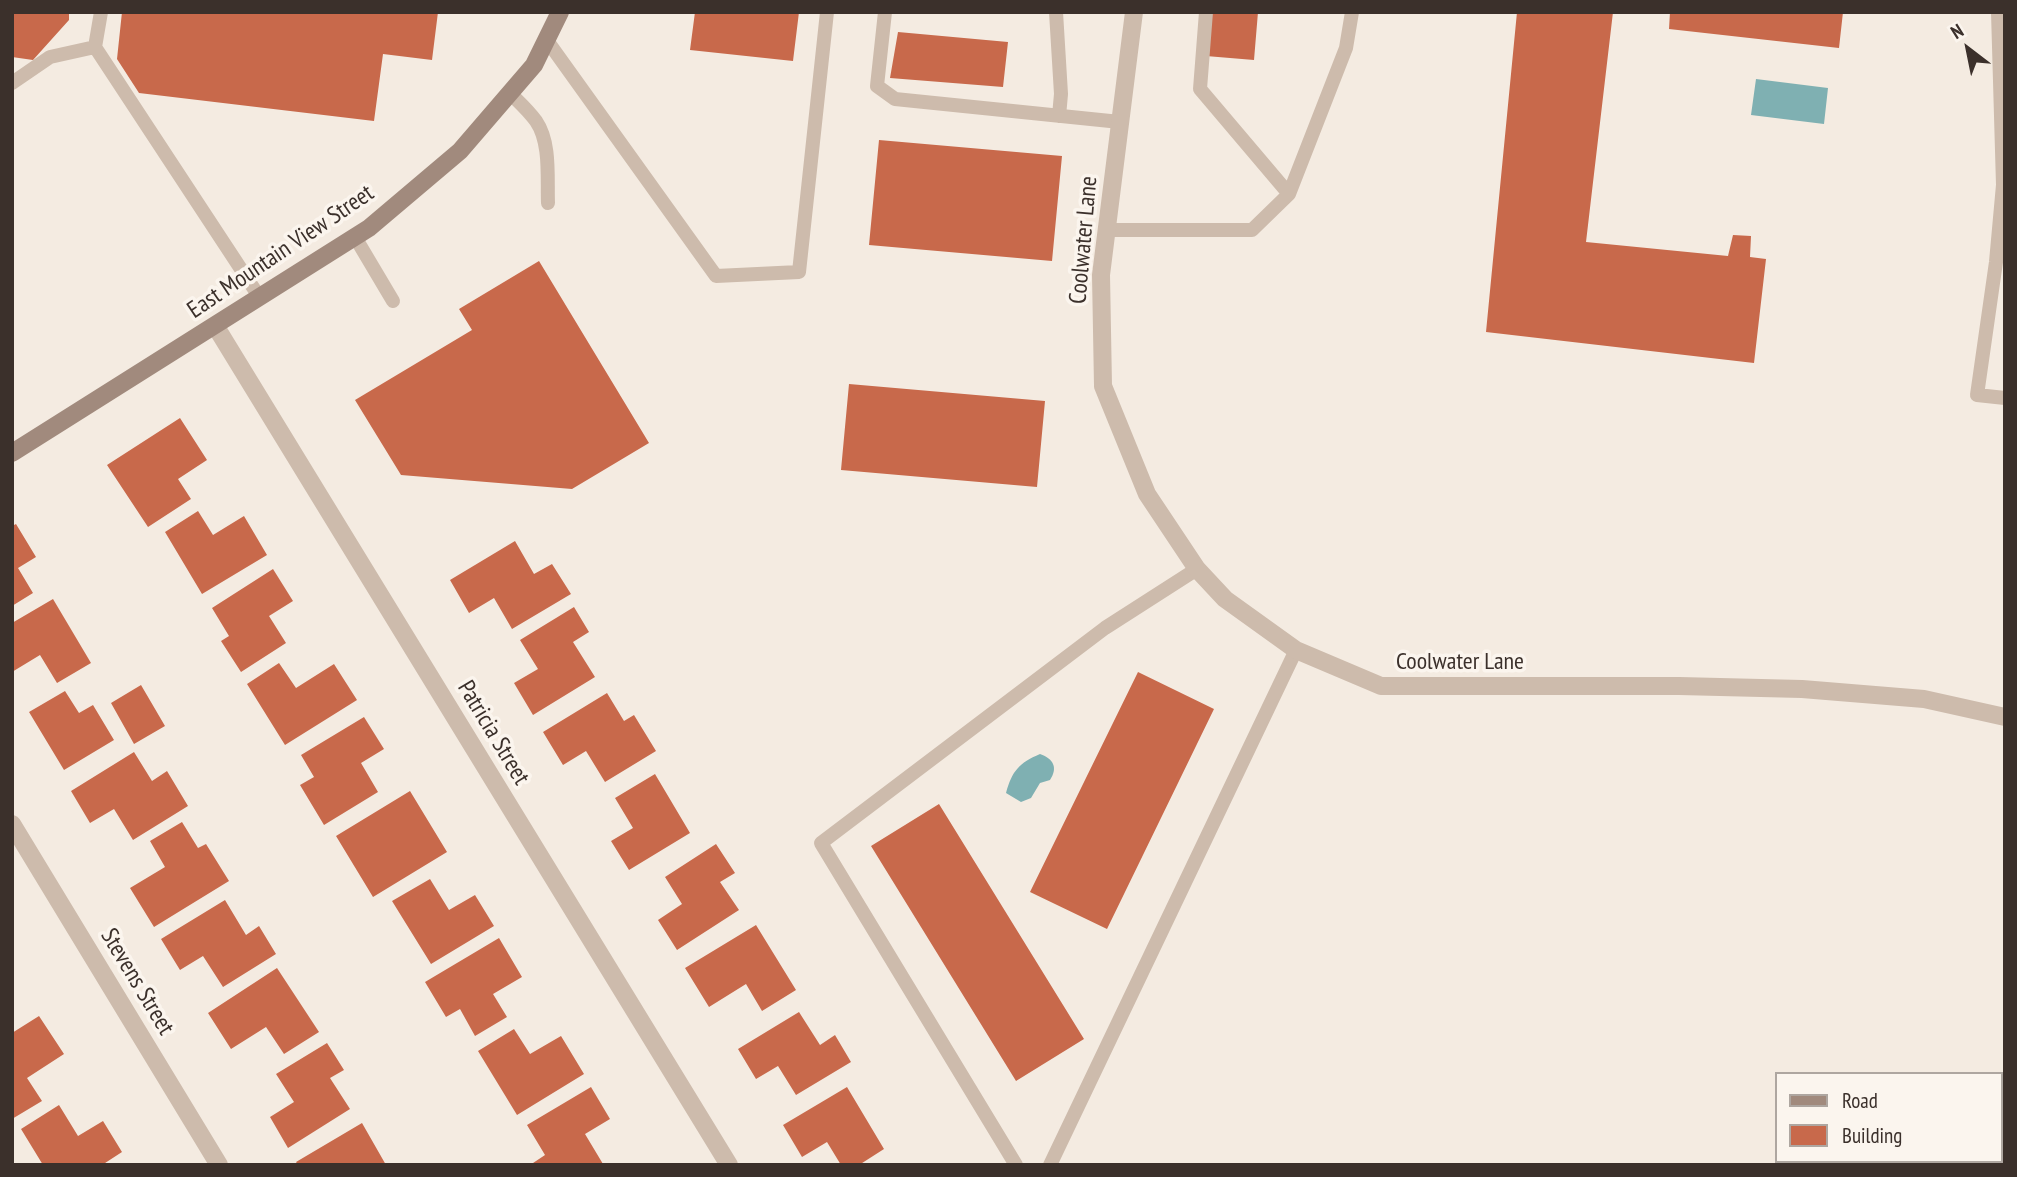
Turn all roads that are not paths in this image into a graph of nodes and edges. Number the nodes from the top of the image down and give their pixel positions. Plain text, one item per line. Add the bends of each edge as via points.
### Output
1 (101, 12) edge
2 (560, 12) edge
3 (827, 12) edge
4 (884, 12) edge
5 (1056, 12) edge
6 (1134, 12) edge
7 (1206, 12) edge
8 (1352, 12) edge
9 (1998, 12) edge
10 (546, 39) junction
11 (96, 47) junction
12 (12, 82) edge
13 (510, 93) junction
14 (1059, 116) junction
15 (1120, 122) junction
16 (2004, 185) edge
17 (1289, 194) junction
18 (548, 203) dead end
19 (1107, 230) junction
20 (355, 237) junction
21 (2000, 262) edge
22 (260, 298) junction
23 (393, 301) dead end
24 (216, 327) junction
25 (2005, 398) edge
26 (12, 453) edge
27 (1197, 569) junction
28 (1296, 650) junction
29 (2005, 717) edge
30 (12, 824) edge
31 (219, 1165) edge
32 (729, 1165) edge
33 (1016, 1165) edge
34 (1050, 1165) edge

1 - 11 lane
2 - 10 main road, East Mountain View Street
3 - 10 lane via 799,272 716,276
4 - 14 lane via 877,86 895,99
5 - 14 lane
6 - 15 street, Coolwater Lane
7 - 17 lane via 1200,89
8 - 17 lane via 1346,48
9 - 16 lane
10 - 13 main road, East Mountain View Street via 534,65
11 - 12 lane via 50,57
11 - 22 lane
13 - 18 lane via 541,131
13 - 20 main road, East Mountain View Street via 460,151
14 - 15 lane
15 - 19 street, Coolwater Lane
16 - 21 lane
17 - 19 lane via 1252,230
19 - 27 street, Coolwater Lane via 1101,275 1103,386 1147,494
20 - 22 main road, East Mountain View Street
20 - 23 lane
21 - 25 lane via 1977,396
22 - 24 main road, East Mountain View Street
24 - 26 main road, East Mountain View Street
24 - 32 street, Patricia Street
27 - 28 street, Coolwater Lane via 1225,599
27 - 33 lane via 1105,628 821,843
28 - 29 street, Coolwater Lane via 1381,686 1802,689 1924,699
28 - 34 lane
30 - 31 street, Stevens Street

